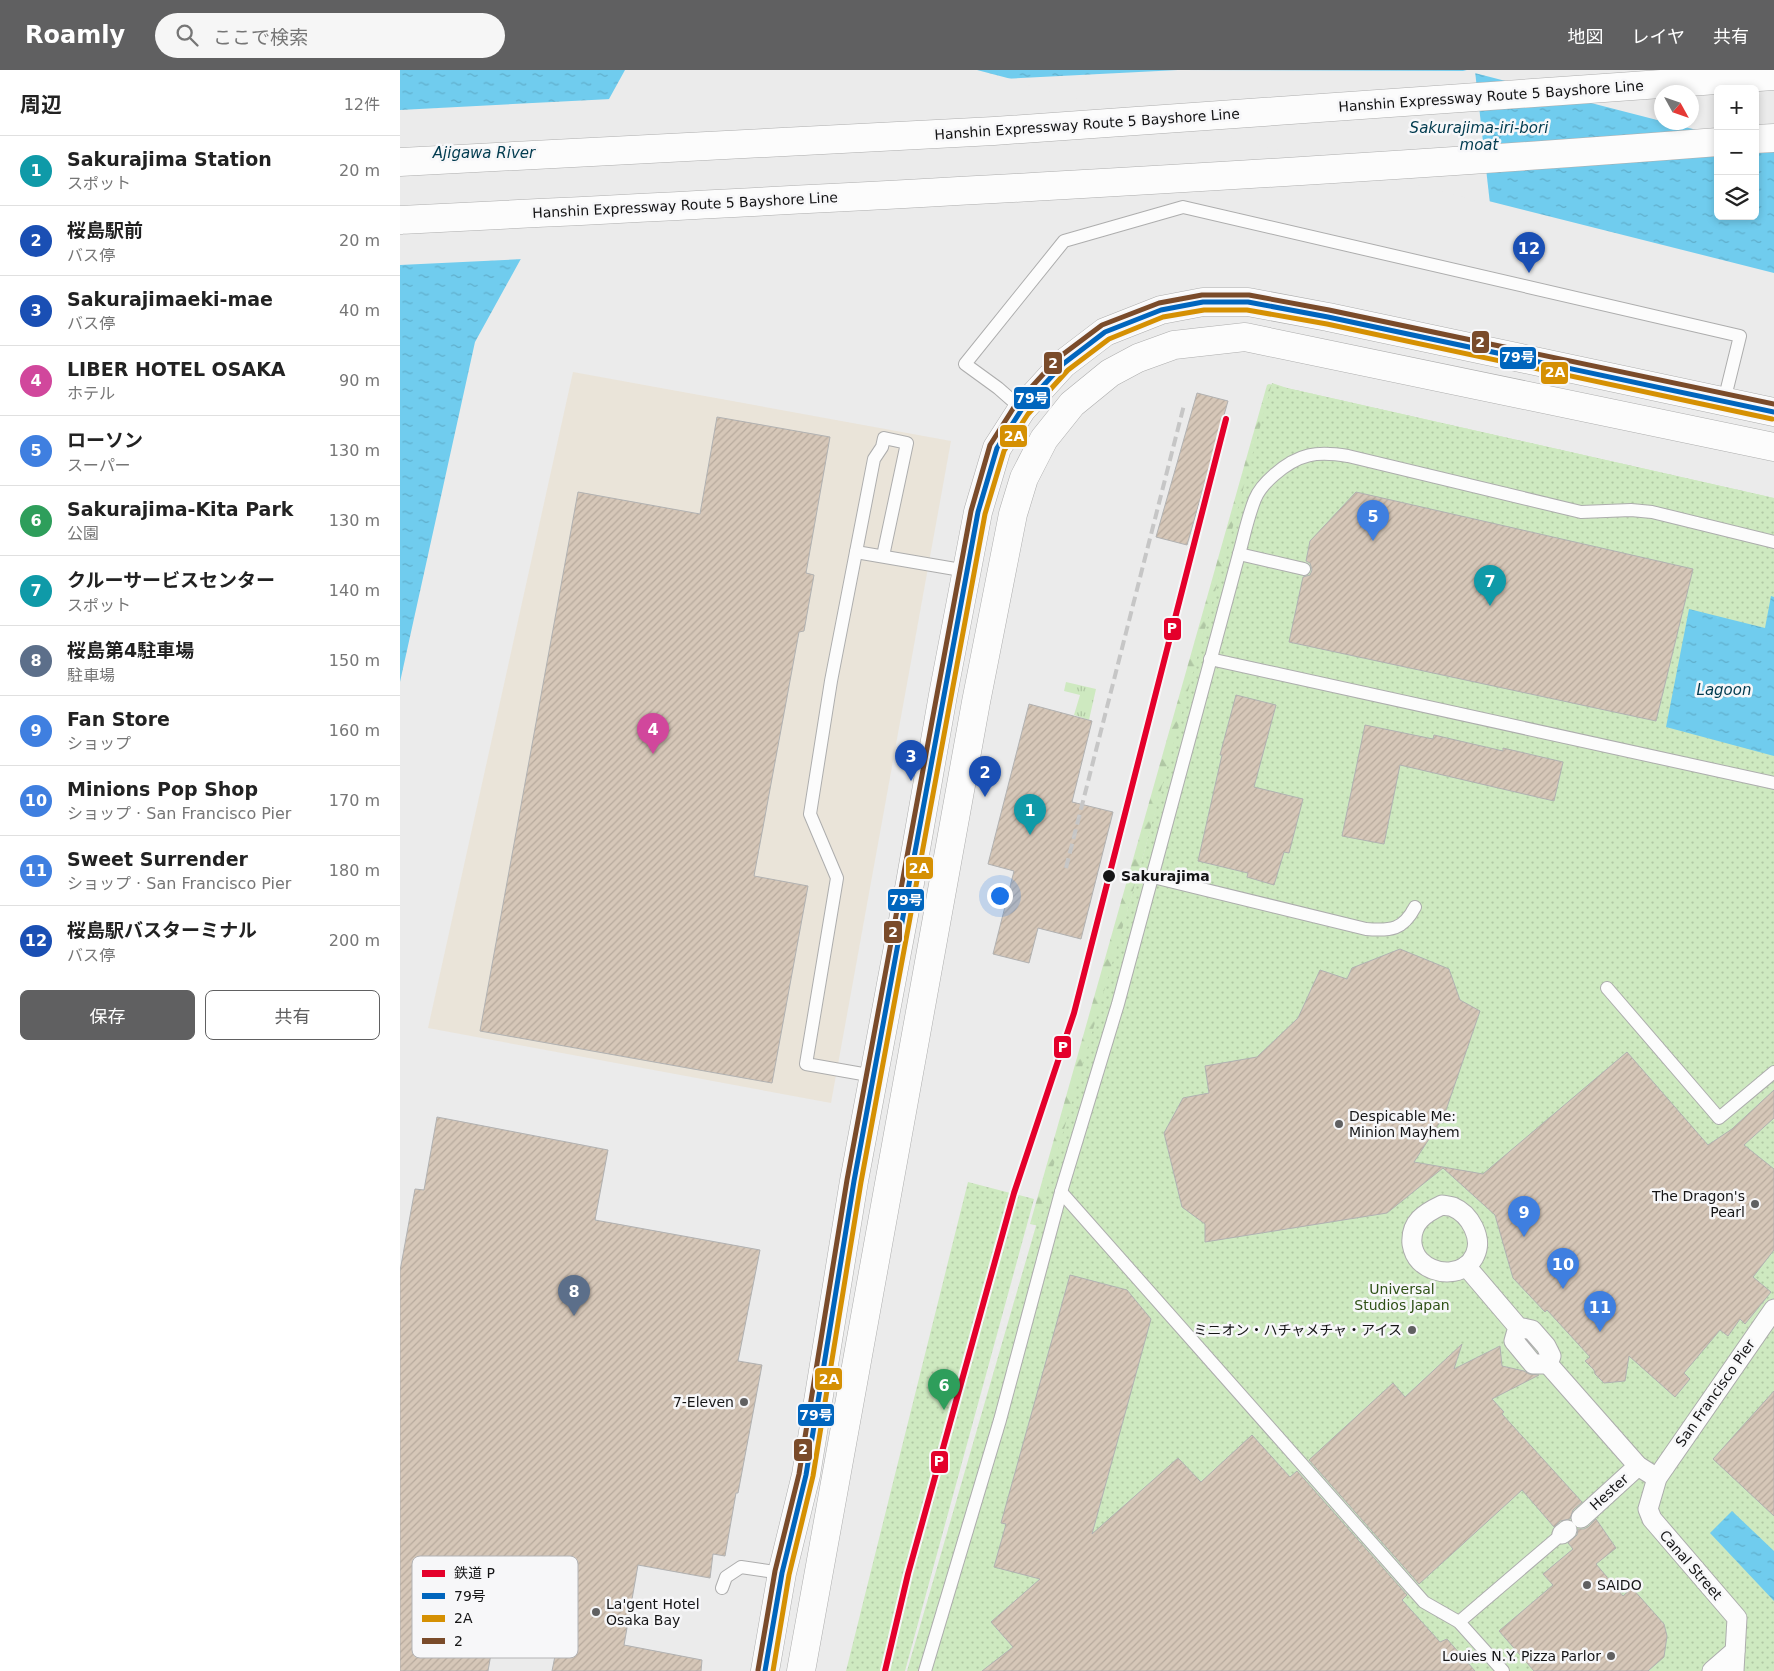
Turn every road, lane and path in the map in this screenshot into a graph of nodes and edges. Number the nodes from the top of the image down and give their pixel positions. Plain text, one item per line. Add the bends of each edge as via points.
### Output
1 (1774, 76) edge
2 (1774, 138) edge
3 (1759, 139) edge
4 (1714, 142) edge
5 (400, 162) edge
6 (400, 220) edge
7 (1724, 401) junction
8 (1022, 409) junction
9 (1774, 412) edge
10 (1774, 448) edge
11 (1774, 542) edge
12 (856, 552) junction
13 (1239, 554) junction
14 (883, 556) junction
15 (1304, 569) dead end
16 (967, 571) junction
17 (1210, 659) junction
18 (1774, 783) edge
19 (1153, 877) junction
20 (1415, 907) dead end
21 (1607, 988) dead end
22 (1774, 1072) edge
23 (874, 1076) junction
24 (1062, 1192) junction
25 (1466, 1266) dead end
26 (1774, 1309) edge
27 (1638, 1466) junction
28 (1656, 1478) junction
29 (1570, 1527) joint
30 (782, 1573) junction
31 (722, 1588) dead end
32 (1459, 1622) junction
33 (1735, 1651) junction
34 (765, 1671) edge
35 (800, 1671) edge
36 (925, 1671) edge
37 (1503, 1671) edge
38 (1712, 1671) edge
39 (1734, 1671) edge

1 - 5 main road, Hanshin Expressway Route 5 Bayshore Line via 994,131
2 - 3 main road
4 - 6 main road, Hanshin Expressway Route 5 Bayshore Line via 988,190
7 - 8 main road via 1328,316 1248,302 1203,302 1161,310 1106,332 1063,364
7 - 8 lane via 1740,336 1183,208 1064,241 964,364
7 - 9 main road
8 - 16 main road via 997,448 978,512
10 - 35 main road via 1244,337 1174,346 1138,358 1110,373 1066,411 1044,439 1024,478 1013,514
11 - 13 lane via 1652,512 1581,512 1327,453 1310,454 1294,460 1264,484 1255,498
12 - 14 lane
12 - 14 lane via 874,460 884,438 907,443
12 - 23 lane via 810,814 837,878 806,1064
13 - 15 lane
13 - 17 lane
14 - 16 lane
16 - 23 main road
17 - 18 lane
17 - 19 lane
19 - 20 lane via 1366,929 1396,928 1408,920
19 - 24 lane
21 - 22 lane via 1719,1118
23 - 30 main road via 806,1475
24 - 32 lane via 1424,1602
24 - 36 lane via 1000,1420
25 - 27 street via 1518,1327 1532,1330 1546,1346 1551,1356 1548,1364
26 - 28 street, San Francisco Pier
27 - 28 street
27 - 29 street, Hester
28 - 33 street, Canal Street via 1648,1509 1652,1519 1737,1618
29 - 32 lane
30 - 31 lane via 741,1566 726,1577
30 - 34 main road
32 - 37 lane
33 - 38 street
33 - 39 street, Canal Street

